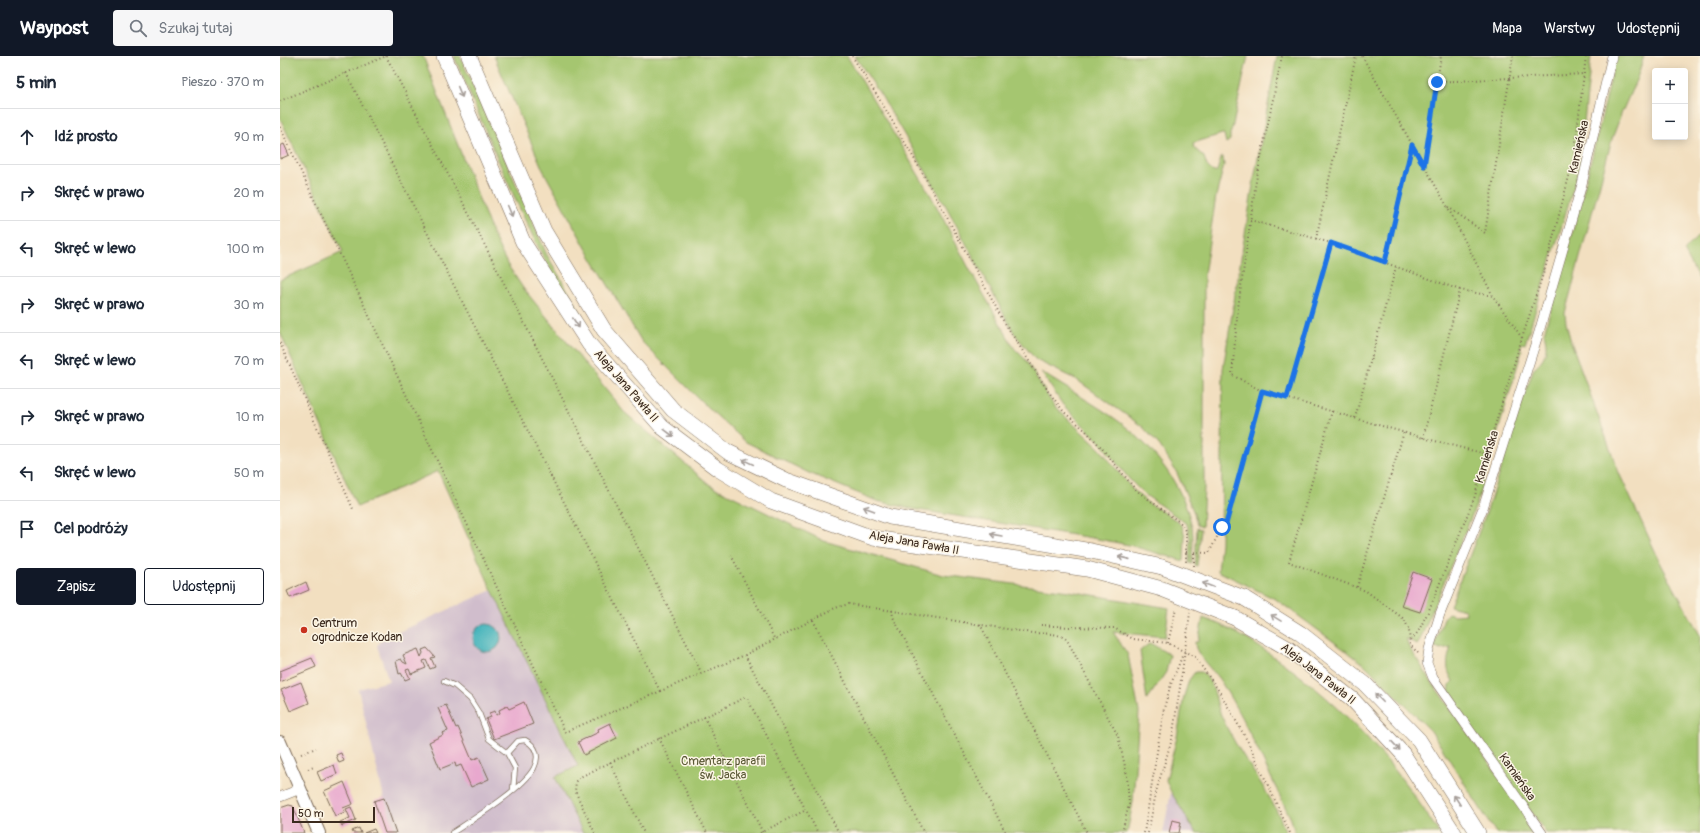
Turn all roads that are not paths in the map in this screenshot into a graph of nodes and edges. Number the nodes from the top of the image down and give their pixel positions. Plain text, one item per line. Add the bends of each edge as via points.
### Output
1 (444, 56) edge
2 (469, 56) edge
3 (1612, 56) edge
4 (444, 681) dead end
5 (280, 742) edge
6 (507, 753) junction
7 (300, 789) junction
8 (513, 790) junction
9 (280, 797) edge
10 (319, 833) edge
11 (452, 833) edge
12 (1454, 833) edge
13 (1478, 833) edge
14 (1542, 833) edge

1 -> 12 main road, Aleja Jana Pawła II, bridge via 523,242 589,344 662,427 718,469 771,501 873,538 1087,569 1162,589 1235,618 1289,649 1352,699 1404,754
13 -> 2 main road, Aleja Jana Pawła II, bridge via 1419,740 1365,684 1300,633 1244,598 1162,567 1091,551 890,517 786,480 728,452 673,410 604,330 544,231
3 - 14 street, Kamieńska via 1568,236 1483,508 1440,614 1427,663 1438,684
4 - 6 lane via 470,699 479,713 489,739
5 - 7 street
6 - 8 lane via 515,768
6 - 8 lane via 518,741 525,740 533,744 537,752 534,768
7 - 9 street
7 - 10 street
8 - 11 lane

